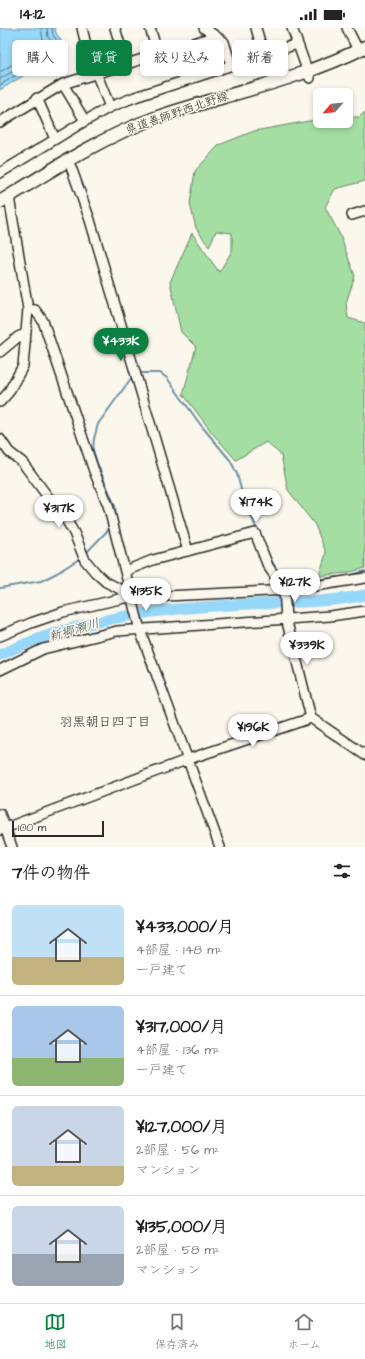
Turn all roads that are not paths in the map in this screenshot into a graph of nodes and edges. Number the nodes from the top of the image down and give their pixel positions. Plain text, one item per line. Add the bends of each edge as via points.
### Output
1 (82, 28) edge
2 (115, 28) edge
3 (150, 28) edge
4 (204, 28) edge
5 (256, 28) edge
6 (292, 28) edge
7 (346, 28) edge
8 (216, 36) junction
9 (84, 40) edge
10 (119, 40) edge
11 (154, 40) edge
12 (203, 40) edge
13 (259, 40) edge
14 (297, 44) junction
15 (288, 47) edge
16 (362, 50) edge
17 (231, 65) joint
18 (309, 74) junction
19 (89, 76) edge
20 (97, 76) edge
21 (63, 84) junction
22 (37, 98) junction
23 (110, 107) junction
24 (85, 121) junction
25 (0, 122) edge
26 (55, 139) junction
27 (71, 167) junction
28 (0, 173) edge
29 (5, 204) edge
30 (365, 211) edge
31 (352, 215) dead end
32 (28, 308) junction
33 (26, 334) junction
34 (0, 352) edge
35 (0, 402) edge
36 (0, 439) edge
37 (188, 551) junction
38 (125, 571) junction
39 (365, 578) edge
40 (284, 589) junction
41 (131, 596) junction
42 (365, 610) edge
43 (286, 618) junction
44 (140, 630) junction
45 (0, 636) edge
46 (0, 670) edge
47 (311, 718) junction
48 (365, 755) edge
49 (189, 759) junction
50 (0, 814) edge
51 (3, 829) edge
52 (12, 847) edge
53 (220, 847) edge

1 - 9 street
2 - 10 street
3 - 11 street
4 - 8 street
5 - 13 street
6 - 14 street
7 - 16 street
8 - 12 street
8 - 17 street via 224,42
14 - 15 street
14 - 18 street
16 - 18 main road, 県道善師野西北野線 via 339,68
17 - 23 street
18 - 27 main road, 県道善師野西北野線 via 144,130
18 - 29 main road, 県道善師野西北野線 via 139,124 94,145
19 - 21 street
20 - 23 street
21 - 22 street
21 - 24 street
22 - 25 street
22 - 26 street
23 - 24 street
24 - 26 street
26 - 28 street
27 - 29 main road, 県道善師野西北野線
27 - 37 street via 90,220
29 - 32 street
30 - 31 street
32 - 33 street
32 - 38 street via 35,310 43,321 108,505
33 - 34 street via 18,337
33 - 35 street via 23,366
36 - 41 street via 60,509 74,533 85,560 94,572
37 - 38 street via 153,560
37 - 40 street via 255,533 268,566
38 - 41 street
39 - 40 street
40 - 41 street
40 - 43 street
41 - 44 street
41 - 45 street via 63,612
42 - 43 street via 348,614
43 - 44 street
43 - 47 street
44 - 46 street via 117,631 43,649
44 - 49 street via 162,694
47 - 48 street
47 - 49 street
49 - 51 street
49 - 53 street
50 - 51 street
51 - 52 street

